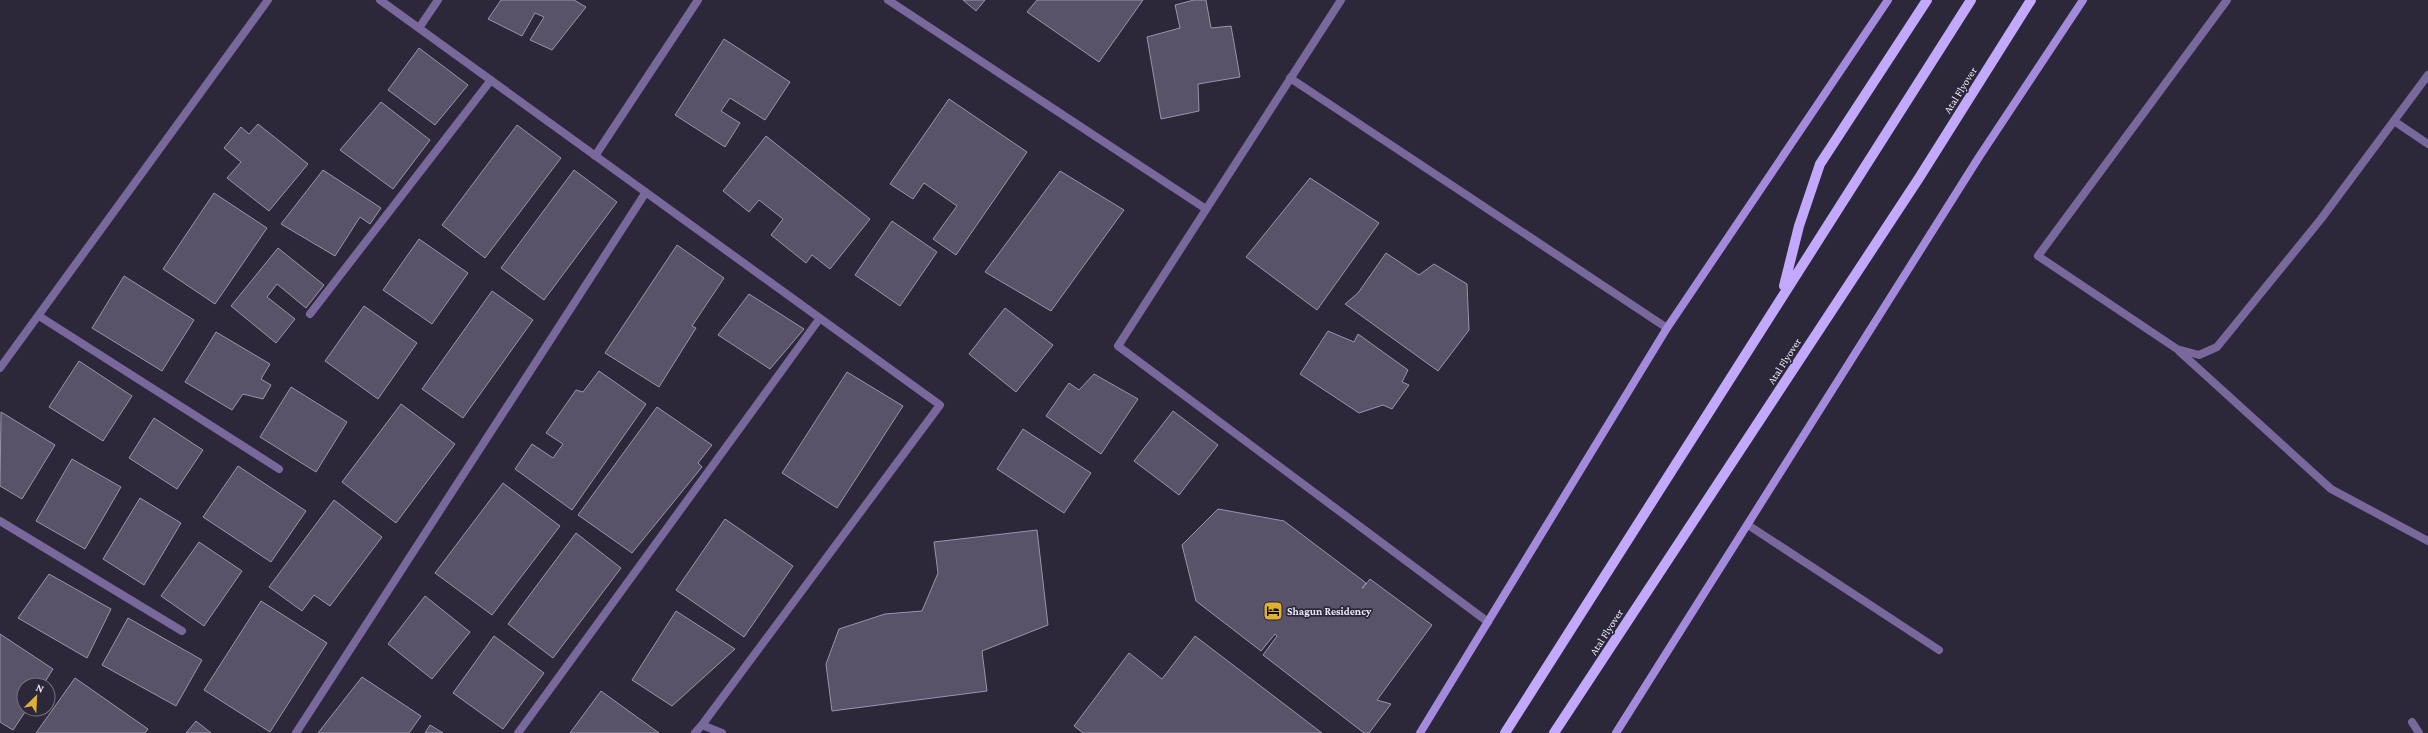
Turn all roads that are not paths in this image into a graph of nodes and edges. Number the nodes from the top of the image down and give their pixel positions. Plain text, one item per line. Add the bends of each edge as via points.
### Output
1 (268, 0) edge
2 (380, 0) edge
3 (438, 0) edge
4 (698, 0) edge
5 (888, 0) edge
6 (1340, 0) edge
7 (1888, 0) edge
8 (1927, 0) edge
9 (1971, 0) edge
10 (2031, 0) edge
11 (2083, 0) edge
12 (2227, 0) edge
13 (419, 28) junction
14 (2428, 75) edge
15 (1290, 78) junction
16 (491, 80) junction
17 (2394, 121) junction
18 (2428, 144) edge
19 (595, 156) junction
20 (646, 192) junction
21 (1206, 209) junction
22 (1781, 296) junction
23 (310, 314) dead end
24 (40, 316) junction
25 (820, 318) junction
26 (1667, 328) junction
27 (2177, 349) junction
28 (0, 368) edge
29 (279, 469) dead end
30 (0, 521) edge
31 (1748, 525) junction
32 (2428, 541) edge
33 (1488, 622) junction
34 (182, 631) dead end
35 (1938, 650) dead end
36 (2412, 722) dead end
37 (702, 725) junction
38 (296, 733) edge
39 (518, 733) edge
40 (695, 733) edge
41 (722, 733) edge
42 (1420, 733) edge
43 (1505, 733) edge
44 (1554, 733) edge
45 (1616, 733) edge
46 (2419, 733) edge

1 - 24 street
2 - 13 street
3 - 13 street
4 - 19 street
5 - 21 street
6 - 15 street
7 - 26 street
8 - 22 main road via 1820,164 1799,226
9 - 22 main road
10 - 44 main road, Atal Flyover via 1919,178
11 - 31 street via 1979,157
12 - 27 street via 2038,256
13 - 16 street
14 - 17 street
15 - 21 street
15 - 26 street
16 - 19 street
16 - 23 street
17 - 18 street
17 - 27 street via 2321,219 2217,347 2199,355
19 - 20 street
20 - 25 street
20 - 38 street
21 - 33 street via 1118,346
22 - 43 main road
24 - 28 street
24 - 29 street
25 - 37 street via 940,405
25 - 39 street
26 - 33 street
27 - 32 street via 2331,489
30 - 34 street
31 - 35 street
31 - 45 street
33 - 42 street
36 - 46 street
37 - 40 street
37 - 41 street

